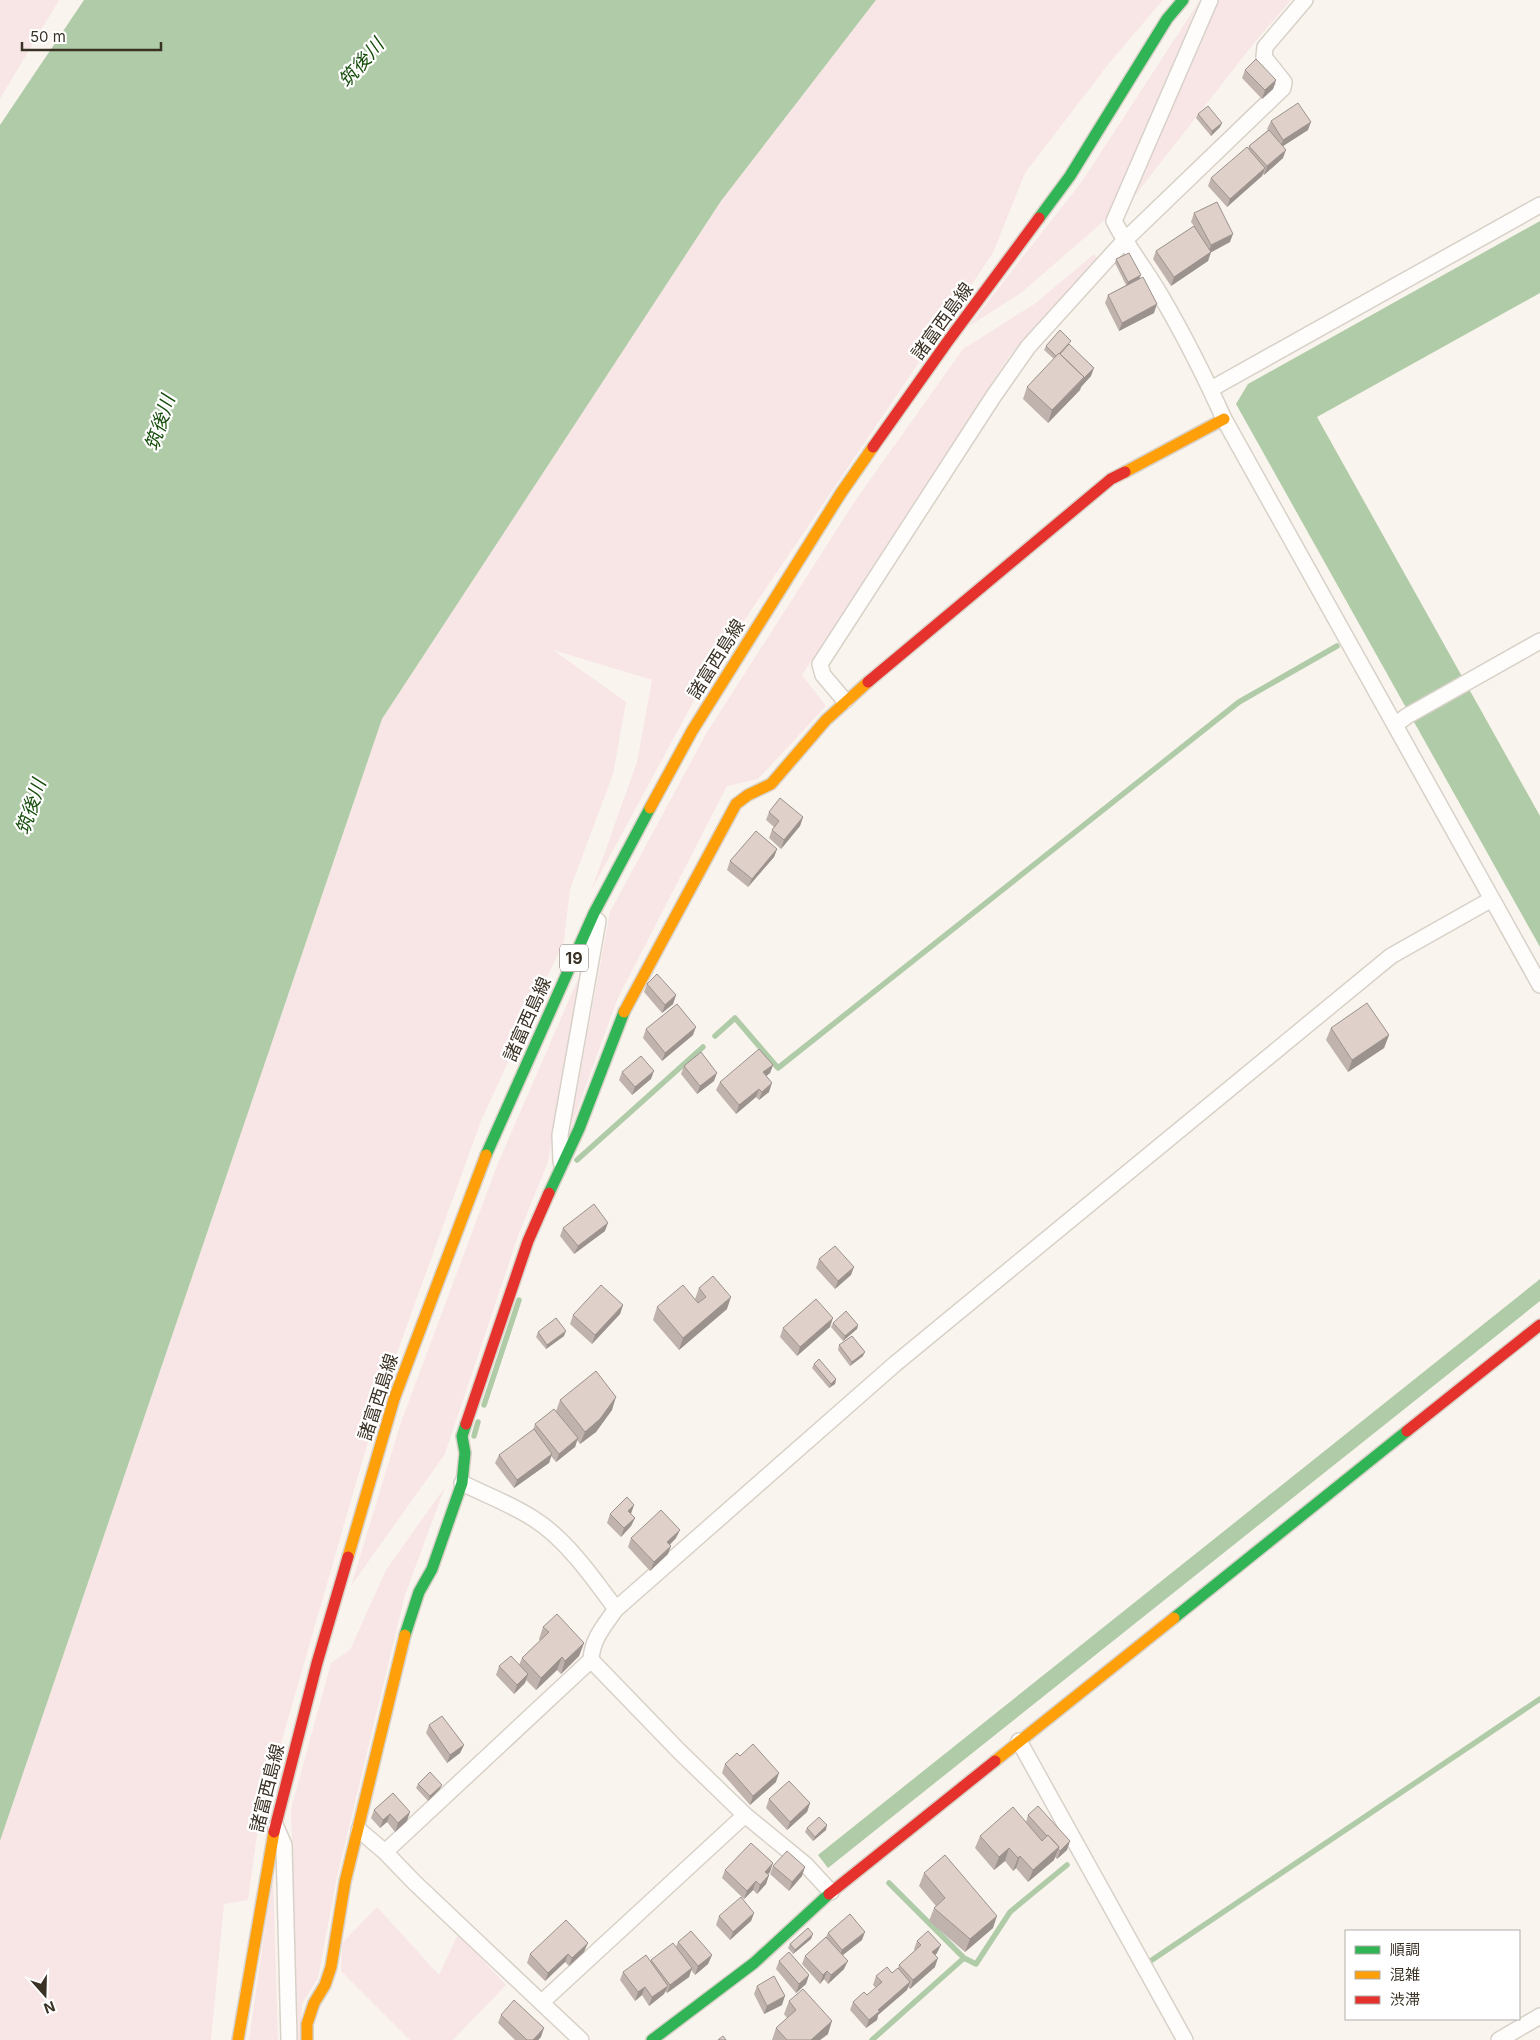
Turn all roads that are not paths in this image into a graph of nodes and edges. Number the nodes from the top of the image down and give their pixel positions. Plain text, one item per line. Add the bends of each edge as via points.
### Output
1 (1183, 0) edge
2 (1210, 0) edge
3 (1305, 0) edge
4 (1540, 205) edge
5 (1124, 241) junction
6 (1211, 389) junction
7 (1224, 418) junction
8 (1540, 641) edge
9 (845, 701) junction
10 (1401, 720) junction
11 (1492, 898) junction
12 (594, 913) junction
13 (1540, 985) edge
14 (562, 1163) junction
15 (1540, 1325) edge
16 (462, 1483) junction
17 (616, 1609) junction
18 (591, 1660) junction
19 (1019, 1741) junction
20 (745, 1815) junction
21 (275, 1826) junction
22 (359, 1830) junction
23 (385, 1852) junction
24 (831, 1892) junction
25 (542, 2002) junction
26 (1540, 2016) edge
27 (238, 2040) edge
28 (289, 2040) edge
29 (307, 2040) edge
30 (581, 2040) edge
31 (652, 2040) edge
32 (1185, 2040) edge
33 (1499, 2040) edge

1 - 12 street, 諸富西島線 / 19 via 1167,19 1070,176 841,493 692,731
2 - 5 street via 1114,221
3 - 5 street via 1265,47 1264,56 1284,82 1284,88
4 - 6 street
5 - 6 street via 1161,295
5 - 9 street via 1028,348 820,664 823,675
6 - 7 street
7 - 9 street via 1111,479
7 - 10 street
8 - 10 street
9 - 14 street via 771,784 748,793 736,804 624,1011 579,1130
10 - 11 street
11 - 13 street
11 - 17 street via 1383,962 895,1364
12 - 14 street via 598,922 560,1135
12 - 21 street, 諸富西島線 / 19 via 488,1149 394,1398 317,1663
14 - 16 street via 528,1241 462,1436 465,1453
15 - 19 street
16 - 17 street via 536,1520 562,1543
16 - 22 street via 432,1569 419,1592 408,1624
17 - 18 street via 596,1637
18 - 20 street
18 - 23 street
19 - 24 street
19 - 32 street
20 - 24 street via 806,1865
20 - 25 street
21 - 27 street, 諸富西島線 / 19
21 - 28 street via 284,1845
22 - 23 street
22 - 29 street via 344,1882 331,1967 307,2024
23 - 25 street
24 - 31 street via 754,1963
25 - 30 street
26 - 33 street

